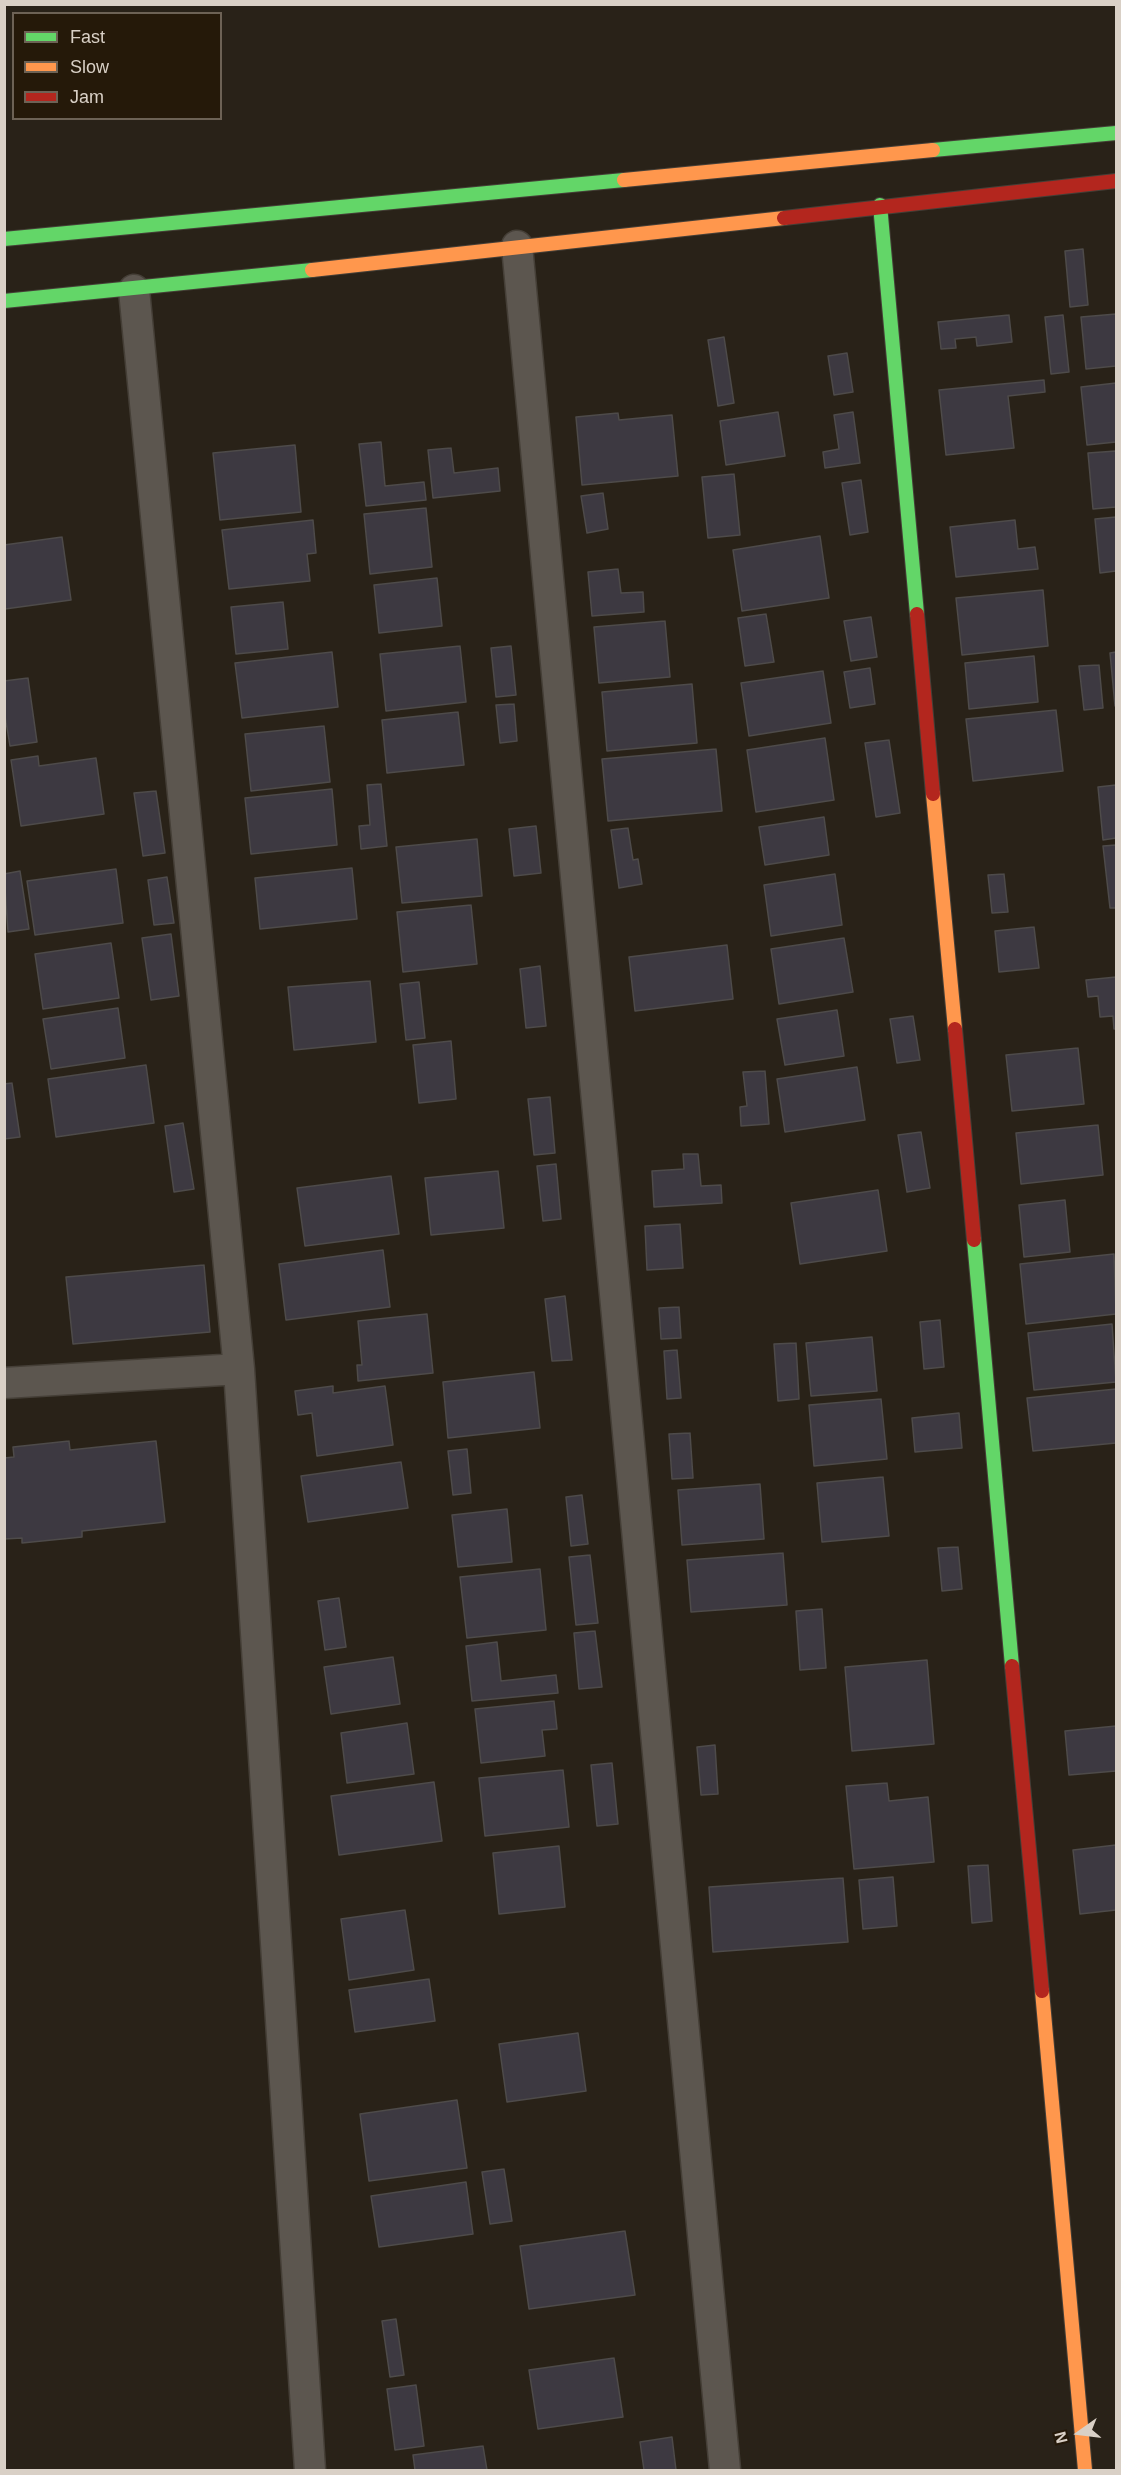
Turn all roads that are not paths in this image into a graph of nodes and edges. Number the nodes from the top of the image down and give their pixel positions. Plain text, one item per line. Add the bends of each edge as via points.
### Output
1 (1116, 134) edge
2 (1116, 181) edge
3 (879, 205) junction
4 (4, 239) edge
5 (518, 246) junction
6 (134, 290) junction
7 (4, 301) edge
8 (239, 1369) junction
9 (4, 1383) edge
10 (310, 2470) edge
11 (725, 2470) edge
12 (1085, 2470) edge

1 - 4 street via 695,179
2 - 3 street
3 - 5 street via 701,220
3 - 12 street
5 - 6 street
5 - 11 street
6 - 7 street
6 - 8 street
8 - 9 street
8 - 10 street

